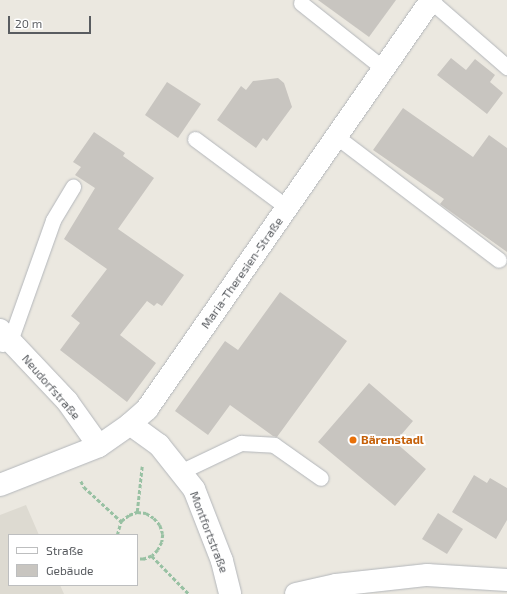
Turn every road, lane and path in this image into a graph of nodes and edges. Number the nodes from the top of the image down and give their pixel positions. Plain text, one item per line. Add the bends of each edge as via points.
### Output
1 (431, 0) edge
2 (301, 3) dead end
3 (507, 67) edge
4 (384, 69) junction
5 (337, 137) junction
6 (195, 139) dead end
7 (73, 187) dead end
8 (288, 208) junction
9 (499, 260) dead end
10 (3, 339) edge
11 (130, 424) junction
12 (99, 446) junction
13 (142, 464) dead end
14 (180, 472) junction
15 (78, 475) dead end
16 (321, 478) dead end
17 (0, 485) edge
18 (137, 512) junction
19 (121, 521) junction
20 (117, 534) edge
21 (152, 556) junction
22 (138, 559) edge
23 (507, 580) edge
24 (189, 594) edge
25 (230, 594) edge
26 (296, 594) edge

1 - 3 lane
1 - 4 street, Maria-Theresien-Straße
2 - 4 lane
4 - 5 street, Maria-Theresien-Straße
5 - 8 street, Maria-Theresien-Straße
5 - 9 lane
6 - 8 lane
7 - 10 lane via 53,220
8 - 11 street, Maria-Theresien-Straße via 160,392 147,409
10 - 12 street, Neudorfstraße via 67,401
11 - 12 street, Maria-Theresien-Straße
11 - 14 street, Montfortstraße via 160,445
12 - 17 street, Maria-Theresien-Straße
13 - 18 path
14 - 16 lane via 242,443 274,445
14 - 25 street, Montfortstraße via 194,489 222,561
15 - 19 path via 84,487
18 - 19 path
18 - 21 path via 146,513 160,525 162,542
19 - 20 path
21 - 22 path
21 - 24 path
23 - 26 street via 427,575 336,585

